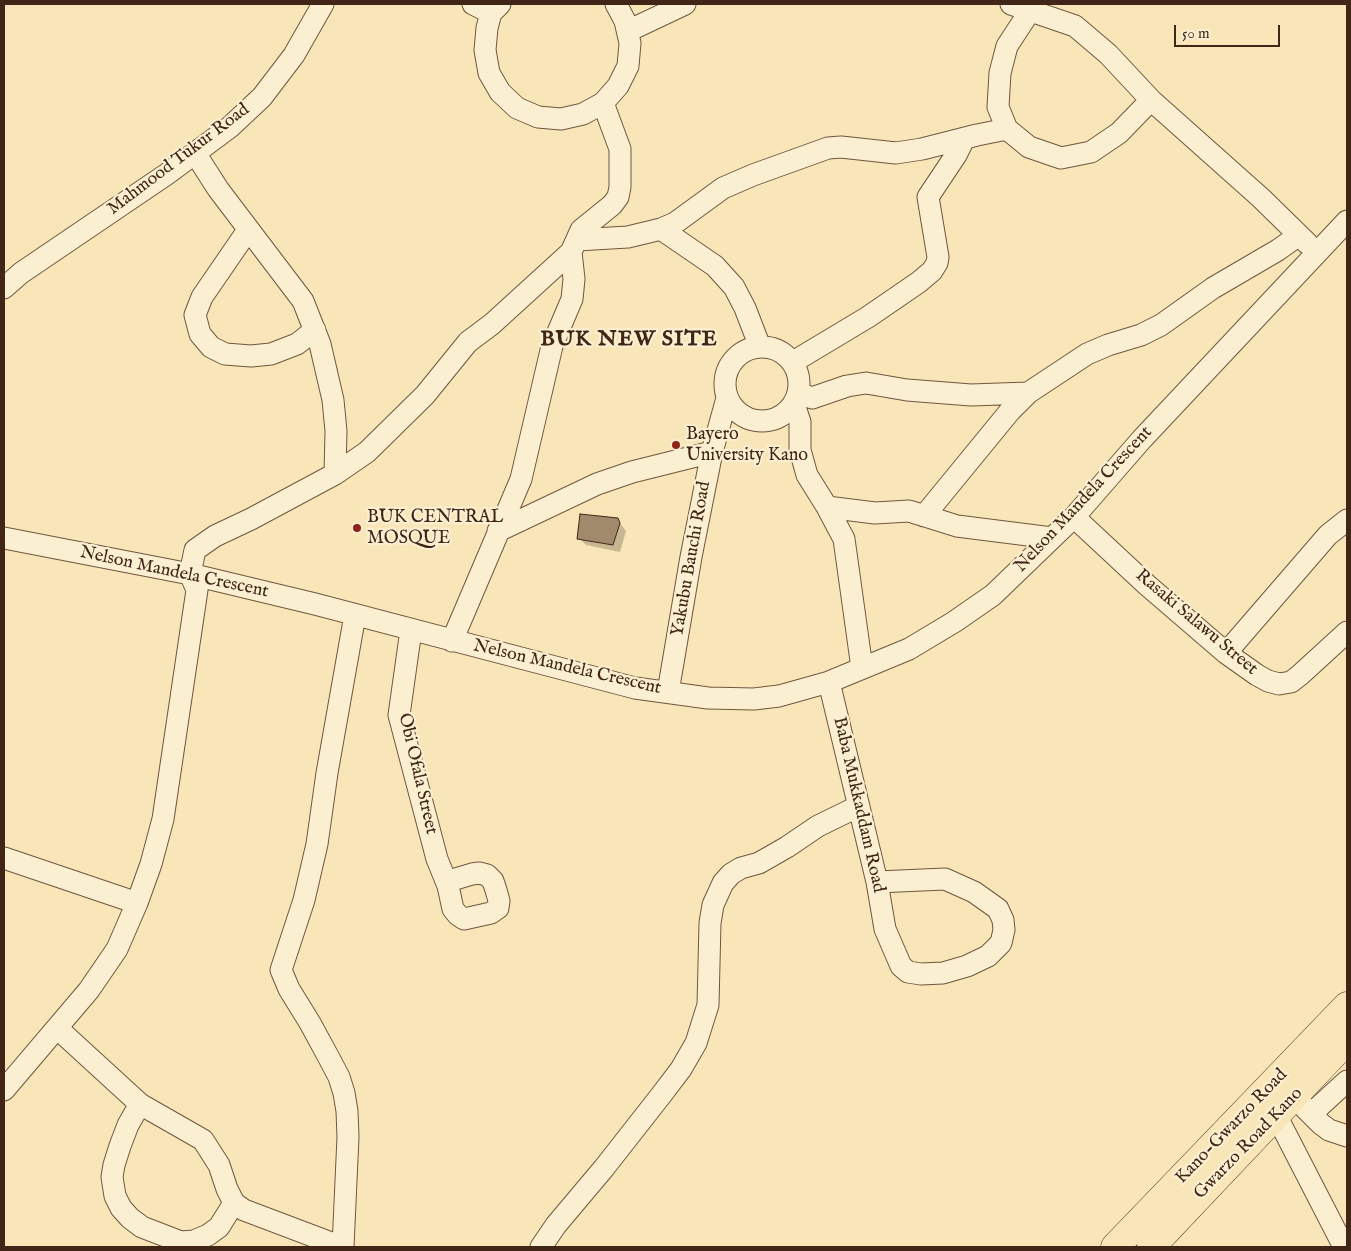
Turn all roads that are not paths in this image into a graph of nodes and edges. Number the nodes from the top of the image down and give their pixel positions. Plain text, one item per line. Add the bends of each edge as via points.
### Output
1 (323, 4) edge
2 (616, 4) edge
3 (685, 4) edge
4 (488, 7) edge
5 (1020, 7) edge
6 (628, 31) junction
7 (1151, 100) junction
8 (603, 103) junction
9 (1008, 129) junction
10 (964, 139) junction
11 (195, 154) junction
12 (1347, 221) edge
13 (661, 229) junction
14 (248, 230) junction
15 (1299, 235) junction
16 (574, 246) junction
17 (1317, 253) junction
18 (4, 288) edge
19 (315, 330) junction
20 (760, 347) junction
21 (793, 362) junction
22 (1028, 394) junction
23 (727, 398) junction
24 (797, 399) junction
25 (712, 452) junction
26 (336, 474) junction
27 (827, 507) junction
28 (924, 516) junction
29 (1074, 517) junction
30 (1347, 520) edge
31 (498, 531) junction
32 (4, 538) edge
33 (1052, 538) junction
34 (190, 574) junction
35 (355, 615) junction
36 (411, 630) junction
37 (1347, 632) edge
38 (452, 641) junction
39 (1226, 653) junction
40 (862, 668) junction
41 (829, 682) junction
42 (668, 692) junction
43 (859, 806) junction
44 (4, 858) edge
45 (877, 882) junction
46 (448, 886) dead end
47 (137, 903) junction
48 (1347, 1006) edge
49 (57, 1028) junction
50 (1347, 1040) edge
51 (1347, 1081) edge
52 (4, 1090) edge
53 (140, 1104) junction
54 (1294, 1109) junction
55 (1347, 1136) edge
56 (234, 1203) junction
57 (342, 1247) edge
58 (541, 1247) edge
59 (1116, 1247) edge
60 (1151, 1247) edge
61 (1344, 1247) edge

1 - 11 street, Mahmood Tukur Road via 294,55 262,97
2 - 6 street
3 - 6 street
4 - 8 street via 485,50 489,73 500,92 517,108 538,117 561,119 583,114
5 - 7 street via 1075,26 1108,54
5 - 9 street via 1000,73 998,106
6 - 8 street via 628,66 618,86
7 - 9 street via 1119,133 1091,152 1061,158 1029,147
7 - 15 street
8 - 16 street via 620,148 620,187 612,204 581,230
9 - 10 street
10 - 13 street via 896,153 842,146 828,148 723,188 675,223
10 - 21 street via 928,197 938,257 932,270 868,317
11 - 14 street
11 - 18 street, Mahmood Tukur Road via 21,273
12 - 17 street, Nelson Mandela Crescent
13 - 16 street
13 - 20 street via 716,266 734,287
14 - 19 street via 303,300
14 - 19 street via 202,297 195,315 200,334 211,347 225,354 251,356 271,354 297,344
15 - 17 street
15 - 22 street via 1213,288 1161,325 1087,354
16 - 26 street via 492,324 468,342 425,395 368,452
16 - 31 street via 572,299 552,346 521,479
17 - 29 street, Nelson Mandela Crescent via 1142,438
19 - 26 street via 333,400
20 - 21 street via 782,352
20 - 23 street via 748,349 730,364 726,375
21 - 24 street via 800,382
22 - 24 street via 971,395 866,383
22 - 28 street via 1010,411
23 - 24 street via 742,416 765,422 786,413
23 - 25 street, Yakubu Bauchi Road
24 - 27 street via 800,450 807,475
25 - 31 street via 597,484
25 - 42 street, Yakubu Bauchi Road
26 - 34 street via 215,536 195,550
27 - 28 street via 875,513 909,511
27 - 40 street via 844,539
28 - 33 street via 957,526
29 - 33 street, Nelson Mandela Crescent
29 - 39 street, Rasaki Salawu Street
30 - 39 street via 1328,535
31 - 38 street
32 - 34 street, Nelson Mandela Crescent
33 - 40 street, Nelson Mandela Crescent via 993,595 954,622 908,649
34 - 35 street, Nelson Mandela Crescent
34 - 47 street via 197,590 164,819
35 - 36 street, Nelson Mandela Crescent
35 - 57 street via 317,844 282,970 344,1093 348,1137
36 - 38 street, Nelson Mandela Crescent
36 - 46 street, Obi Ofala Street via 399,716 437,859
37 - 39 street, Rasaki Salawu Street via 1291,682 1279,684 1257,675
38 - 42 street, Nelson Mandela Crescent via 635,688
40 - 41 street, Nelson Mandela Crescent
41 - 42 street, Nelson Mandela Crescent via 779,696 754,699 708,698
41 - 43 street, Baba Mukkaddam Road
43 - 45 street, Baba Mukkaddam Road
43 - 58 street via 818,826 759,863 741,868 723,883 713,905 708,1005 696,1043 681,1069
44 - 47 street
45 - 45 street, Baba Mukkaddam Road via 885,929 901,966 908,972 943,973 967,966 988,956 1001,943 1004,930 998,909 974,892 945,879
47 - 49 street via 116,949 89,990
48 - 59 main road, Kano-Gwarzo Road
49 - 52 street
49 - 53 street
50 - 54 main road, Gwarzo Road Kano
51 - 54 street
53 - 56 street via 203,1140 219,1165
53 - 56 street via 128,1125 114,1165 112,1176 120,1208 142,1226 181,1242 194,1241 219,1227
54 - 55 street via 1329,1130
54 - 60 main road, Gwarzo Road Kano
54 - 61 street
56 - 57 street via 244,1210

